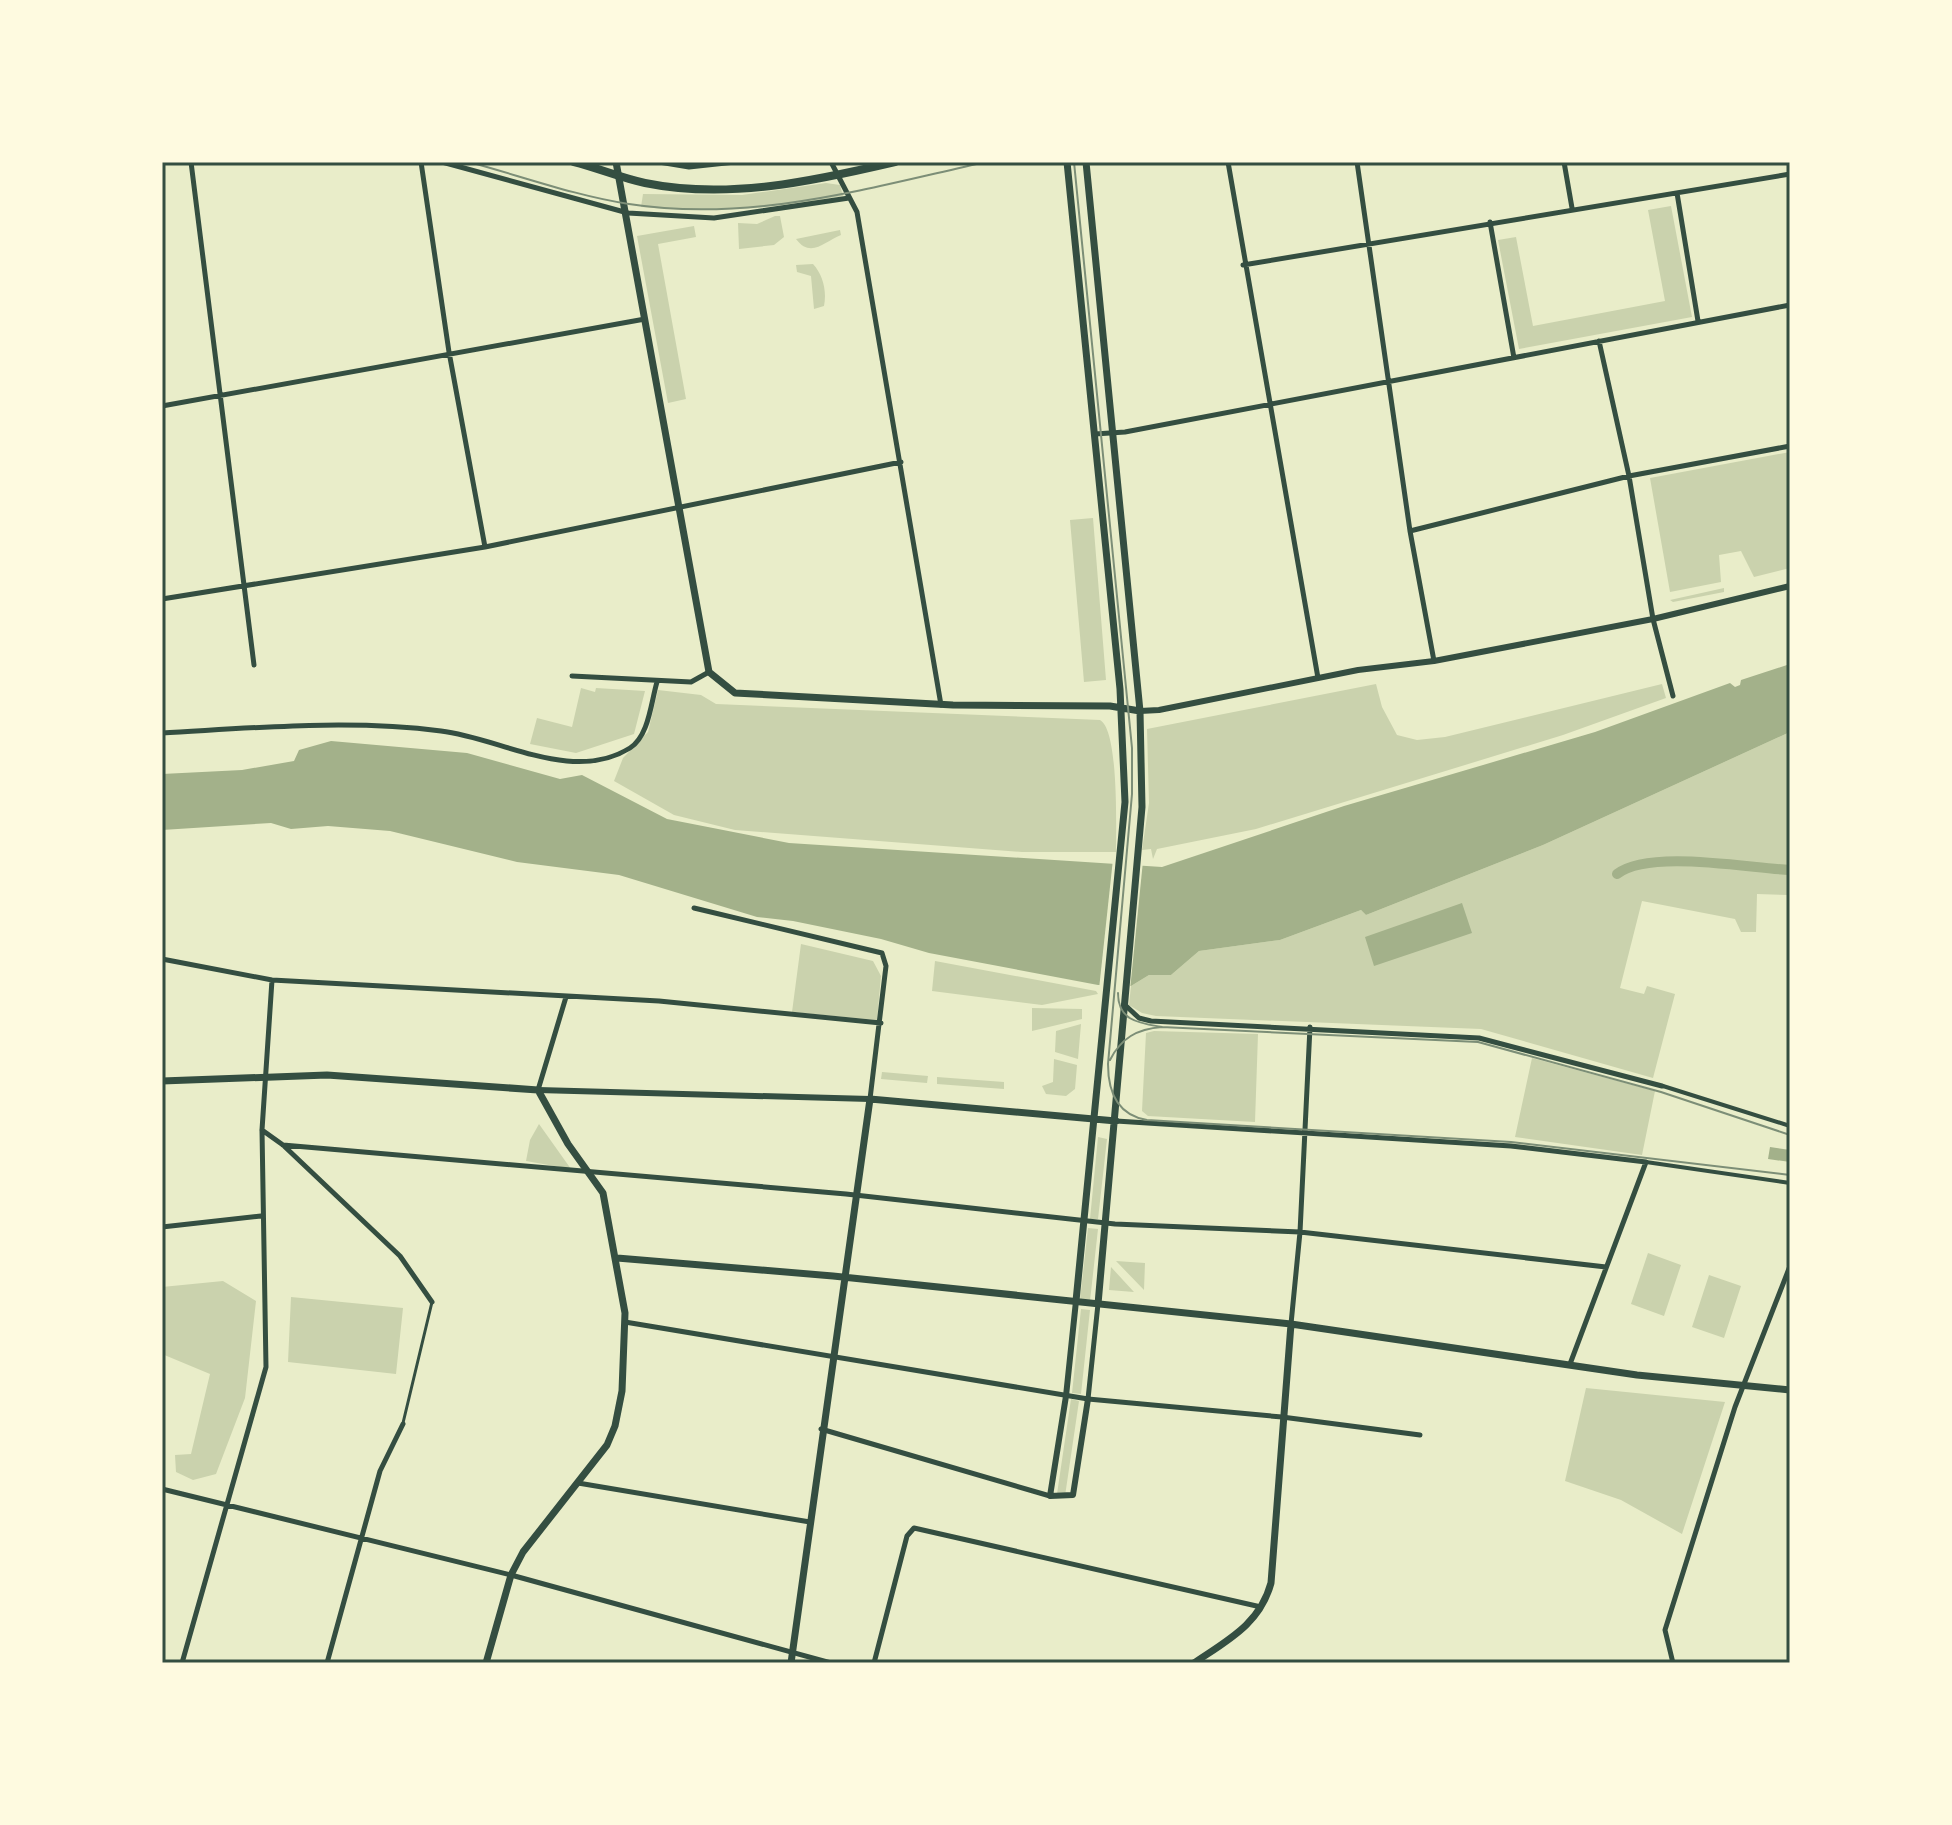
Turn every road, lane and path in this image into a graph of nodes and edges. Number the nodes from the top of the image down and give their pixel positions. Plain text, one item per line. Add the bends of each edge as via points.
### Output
1 (191, 162) edge
2 (421, 162) edge
3 (442, 162) edge
4 (574, 162) edge
5 (616, 162) edge
6 (659, 162) edge
7 (735, 162) edge
8 (831, 162) edge
9 (895, 162) edge
10 (1067, 162) edge
11 (1086, 162) edge
12 (1228, 162) edge
13 (1357, 162) edge
14 (1564, 162) edge
15 (1790, 174) edge
16 (619, 175) junction
17 (838, 175) junction
18 (1677, 193) junction
19 (849, 198) junction
20 (1572, 208) junction
21 (628, 213) junction
22 (1490, 222) junction
23 (1368, 245) junction
24 (1243, 265) junction
25 (1790, 305) edge
26 (646, 319) junction
27 (1698, 321) junction
28 (1599, 341) junction
29 (449, 352) junction
30 (1514, 358) junction
31 (1389, 382) junction
32 (219, 398) junction
33 (1268, 403) junction
34 (162, 406) edge
35 (1111, 433) junction
36 (1095, 434) junction
37 (1790, 446) edge
38 (901, 462) junction
39 (1629, 476) junction
40 (678, 509) junction
41 (1410, 531) junction
42 (485, 547) junction
43 (244, 584) junction
44 (1790, 586) edge
45 (162, 599) edge
46 (1653, 619) junction
47 (1434, 661) junction
48 (254, 665) dead end
49 (709, 672) junction
50 (572, 676) dead end
51 (1318, 678) junction
52 (657, 682) junction
53 (1673, 696) dead end
54 (941, 705) junction
55 (1120, 708) junction
56 (1140, 711) junction
57 (162, 733) edge
58 (694, 908) dead end
59 (162, 959) edge
60 (272, 980) junction
61 (566, 997) junction
62 (1124, 1000) junction
63 (881, 1023) junction
64 (1310, 1027) junction
65 (267, 1077) junction
66 (162, 1081) edge
67 (1662, 1086) joint
68 (538, 1090) junction
69 (870, 1099) junction
70 (1094, 1117) junction
71 (1116, 1121) junction
72 (1790, 1126) edge
73 (262, 1130) junction
74 (1304, 1133) junction
75 (283, 1145) junction
76 (1646, 1162) junction
77 (588, 1170) junction
78 (1790, 1183) edge
79 (856, 1195) junction
80 (261, 1216) junction
81 (1083, 1221) junction
82 (1106, 1223) junction
83 (162, 1227) edge
84 (1300, 1232) junction
85 (617, 1258) junction
86 (1790, 1266) edge
87 (1606, 1267) junction
88 (843, 1277) junction
89 (1076, 1301) junction
90 (432, 1302) joint
91 (1098, 1304) junction
92 (625, 1322) junction
93 (1291, 1324) junction
94 (833, 1356) junction
95 (1570, 1364) junction
96 (1743, 1384) junction
97 (1790, 1390) edge
98 (1066, 1396) junction
99 (1088, 1399) junction
100 (1282, 1417) junction
101 (403, 1424) joint
102 (821, 1429) junction
103 (1420, 1435) dead end
104 (578, 1483) junction
105 (162, 1489) edge
106 (1050, 1496) junction
107 (227, 1503) junction
108 (810, 1522) junction
109 (362, 1538) junction
110 (511, 1575) junction
111 (1262, 1607) junction
112 (793, 1653) junction
113 (182, 1663) edge
114 (327, 1663) edge
115 (486, 1663) edge
116 (791, 1663) edge
117 (831, 1663) edge
118 (874, 1663) edge
119 (1194, 1663) edge
120 (1673, 1663) edge

1 - 32 street
2 - 29 street
3 - 21 street
4 - 16 main road
5 - 16 main road
6 - 7 street via 689,167
8 - 17 street
9 - 17 main road
10 - 36 main road
11 - 35 main road
12 - 24 street
13 - 23 street
14 - 20 street
15 - 18 street
16 - 17 main road via 680,188 749,188
16 - 21 main road
17 - 19 street
18 - 20 street
18 - 27 street
19 - 21 street via 714,218
19 - 38 street via 857,212
20 - 22 street
21 - 26 main road
22 - 23 street
22 - 30 street
23 - 24 street
23 - 31 street
24 - 33 street
25 - 27 street
26 - 29 street
26 - 40 main road
27 - 28 street
28 - 30 street
28 - 39 street
29 - 32 street
29 - 42 street
30 - 31 street
31 - 33 street
31 - 41 street
32 - 34 street
32 - 43 street
33 - 35 street
33 - 51 street
35 - 36 street
35 - 56 main road
36 - 55 main road
37 - 39 street
38 - 40 street
38 - 54 street
39 - 41 street
39 - 46 street
40 - 42 street
40 - 49 main road
41 - 47 street
42 - 43 street
43 - 45 street
43 - 48 street
44 - 46 street
46 - 47 street
46 - 53 street
47 - 51 street
49 - 52 street via 691,682
49 - 54 main road via 735,693
50 - 52 street
51 - 56 street
52 - 57 street via 641,737 620,751 576,762 441,731 331,725
54 - 55 main road
55 - 56 main road
55 - 70 main road via 1125,802
56 - 62 main road via 1143,780
58 - 63 street via 882,953 886,966
59 - 60 street
60 - 61 street
60 - 65 street
61 - 63 street
61 - 68 street
62 - 64 street via 1129,1011 1146,1020
62 - 71 main road
63 - 69 street
64 - 67 street via 1479,1038
64 - 74 street
65 - 66 main road
65 - 68 main road via 327,1075
65 - 73 street
67 - 72 street
68 - 69 street
68 - 77 main road
69 - 70 main road
69 - 79 main road
70 - 71 main road
70 - 81 main road
71 - 74 street
71 - 82 main road
73 - 75 street
73 - 80 street
74 - 76 street via 1511,1146
74 - 84 street
75 - 77 street
75 - 90 street via 400,1256
76 - 78 street
76 - 87 street
77 - 79 street
77 - 85 main road via 603,1193
79 - 81 street
79 - 88 main road
80 - 83 street
80 - 107 street via 266,1367
81 - 82 street
81 - 89 main road
82 - 84 street
82 - 91 main road
84 - 87 street
84 - 93 street
85 - 88 main road
85 - 92 main road
86 - 96 street
87 - 95 street
88 - 89 main road
88 - 94 main road
89 - 91 main road
89 - 98 street
90 - 101 lane
91 - 93 main road
91 - 99 street
92 - 94 street
92 - 104 main road via 615,1426
93 - 95 main road
93 - 100 main road
94 - 98 street
94 - 102 main road
95 - 96 main road
96 - 97 main road
96 - 120 street via 1665,1630
98 - 99 street
98 - 106 street
99 - 100 street
99 - 106 street via 1073,1495
100 - 103 street
100 - 111 main road via 1271,1583
101 - 109 street via 380,1471
102 - 106 street
102 - 108 main road
104 - 108 street
104 - 110 main road
105 - 107 street
107 - 109 street
107 - 113 street
108 - 112 main road
109 - 110 street
109 - 114 street
110 - 112 street
110 - 115 main road
111 - 118 street via 914,1528 907,1536
111 - 119 main road via 1243,1630
112 - 116 main road
112 - 117 street

